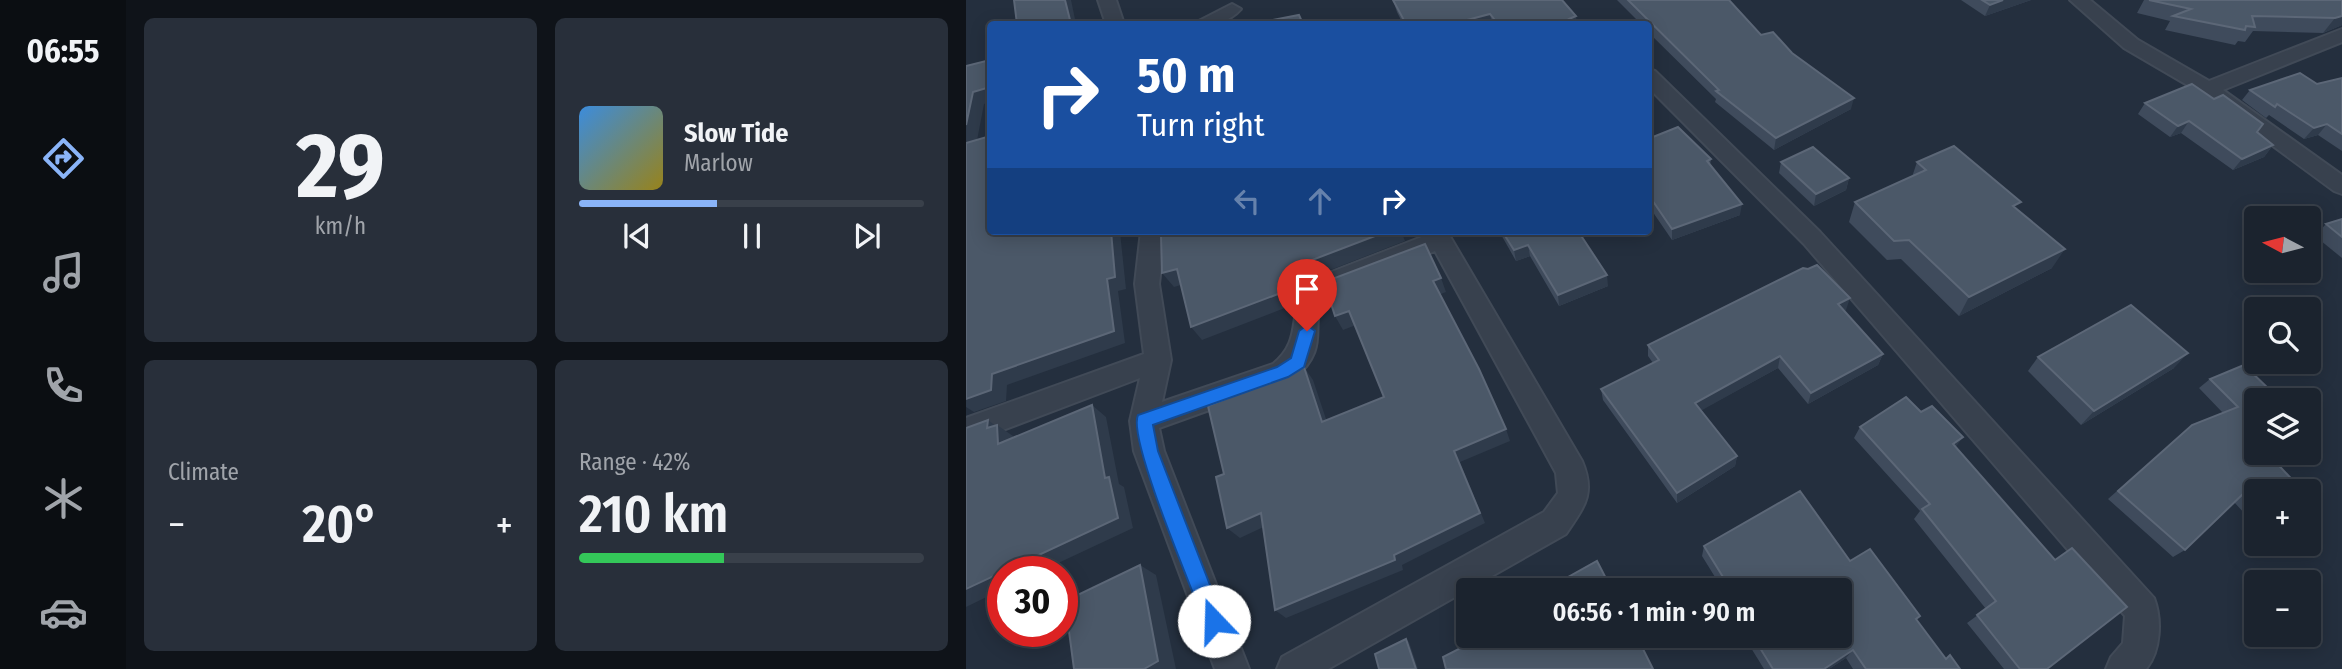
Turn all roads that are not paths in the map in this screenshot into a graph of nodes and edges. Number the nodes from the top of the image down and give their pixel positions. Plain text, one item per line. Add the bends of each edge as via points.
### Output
1 (1107, 0) edge
2 (2079, 0) edge
3 (1232, 9) dead end
4 (1114, 21) edge
5 (1208, 21) edge
6 (2342, 35) edge
7 (1652, 79) edge
8 (2208, 89) junction
9 (2342, 186) edge
10 (1153, 235) edge
11 (1158, 360) junction
12 (1144, 421) junction
13 (966, 431) edge
14 (1232, 669) edge
15 (1294, 669) edge
16 (2123, 669) edge

1 - 4 street
2 - 8 street via 2131,44
3 - 5 street
6 - 8 street
7 - 16 street via 1812,238 2142,610 2140,650
8 - 9 street
10 - 11 street via 1147,284
11 - 12 street
11 - 13 street
12 - 14 street via 1149,451
12 - 15 street via 1283,372 1298,362 1305,346 1307,306 1317,288 1440,239 1571,471 1574,496 1555,523

